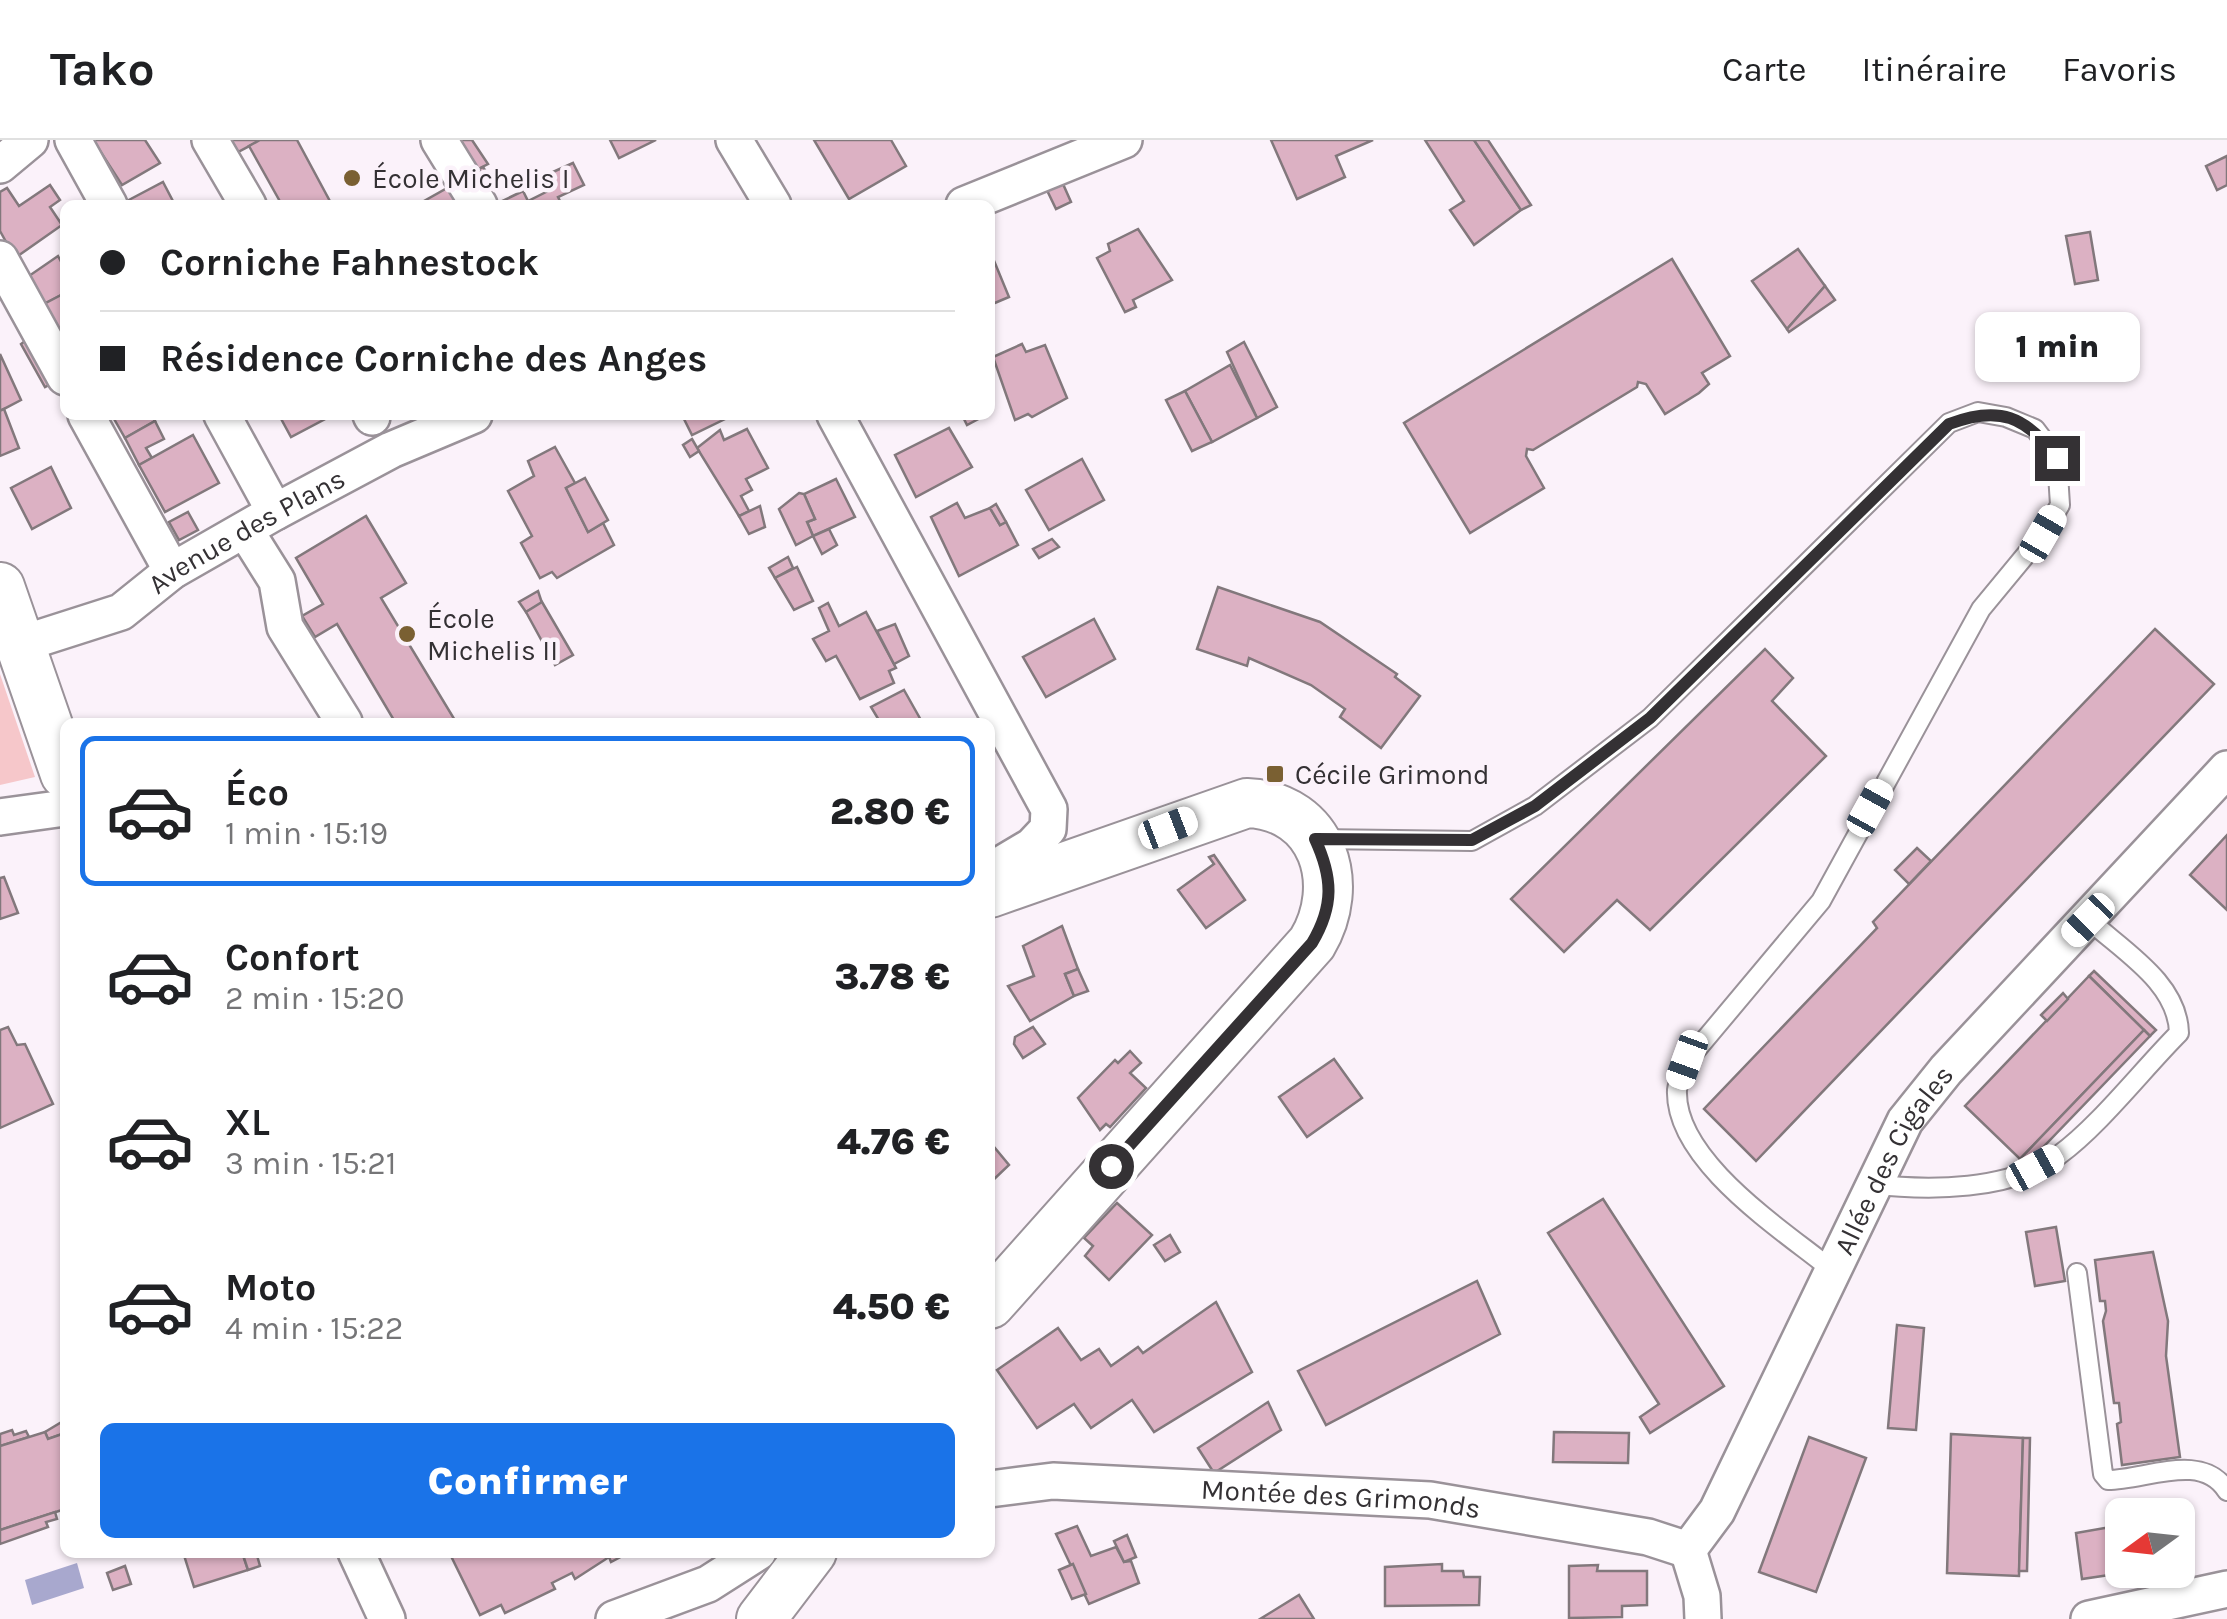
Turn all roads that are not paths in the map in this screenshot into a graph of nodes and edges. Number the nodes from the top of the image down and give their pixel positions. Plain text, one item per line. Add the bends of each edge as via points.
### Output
1 (30, 140) edge
2 (74, 140) edge
3 (210, 140) edge
4 (439, 140) edge
5 (734, 140) edge
6 (1124, 140) edge
7 (0, 165) edge
8 (105, 200) edge
9 (245, 200) edge
10 (476, 200) edge
11 (770, 200) edge
12 (976, 200) edge
13 (0, 259) edge
14 (60, 367) edge
15 (89, 420) edge
16 (224, 420) edge
17 (462, 420) edge
18 (839, 420) edge
19 (260, 521) junction
20 (172, 572) junction
21 (0, 587) edge
22 (21, 644) junction
23 (342, 718) edge
24 (60, 759) edge
25 (2226, 771) edge
26 (60, 809) edge
27 (0, 817) edge
28 (1315, 839) junction
29 (995, 868) edge
30 (995, 890) edge
31 (2088, 920) junction
32 (1871, 1184) junction
33 (1832, 1270) junction
34 (2077, 1274) dead end
35 (995, 1298) edge
36 (995, 1488) edge
37 (2227, 1491) edge
38 (1688, 1550) junction
39 (359, 1558) edge
40 (749, 1558) edge
41 (807, 1558) edge
42 (2227, 1589) edge
43 (387, 1619) edge
44 (614, 1619) edge
45 (761, 1619) edge
46 (1703, 1619) edge
47 (2089, 1619) edge

1 - 7 street
2 - 8 street
3 - 9 street
4 - 10 street
5 - 11 street
6 - 12 street
13 - 14 street
15 - 20 street
16 - 19 street
17 - 19 street, Avenue des Plans
18 - 29 street via 1048,809 1048,829
19 - 20 street, Avenue des Plans
19 - 23 street via 285,627
20 - 22 street, Avenue des Plans via 121,612
21 - 22 main road
22 - 24 main road
25 - 31 street, Allée des Cigales
26 - 27 street
28 - 30 main road via 1271,807 1239,804
28 - 33 lane via 1472,840 1535,806 1650,718 1949,424 1978,412 2035,429 2057,458 2060,505 1981,609 1821,901 1687,1060 1677,1088 1681,1119 1702,1156
28 - 35 main road via 1330,878 1330,899 1312,943
31 - 32 street, Allée des Cigales via 1946,1070 1905,1121
31 - 32 lane via 2168,992 2179,1033 2060,1154 2035,1168 1915,1190
32 - 33 street, Allée des Cigales
33 - 38 street, Allée des Cigales via 1718,1512
34 - 37 lane via 2103,1474 2131,1480 2198,1470 2218,1478
36 - 38 street, Montée des Grimonds via 1053,1481 1430,1500
38 - 46 street
39 - 43 street
40 - 44 street via 708,1584
41 - 45 main road
42 - 47 street

